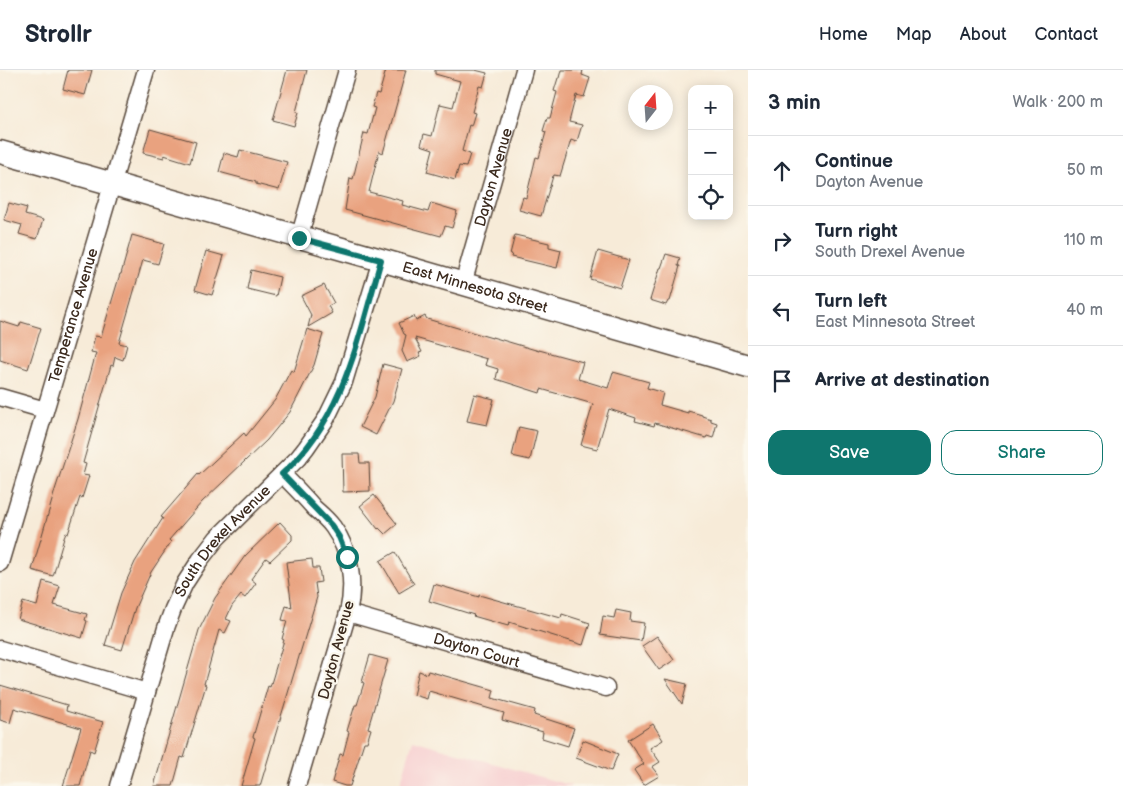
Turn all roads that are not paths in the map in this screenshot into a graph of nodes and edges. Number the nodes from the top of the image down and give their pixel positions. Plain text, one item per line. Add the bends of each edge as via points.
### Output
1 (146, 70) edge
2 (347, 70) edge
3 (524, 70) edge
4 (0, 152) edge
5 (112, 185) junction
6 (299, 238) junction
7 (381, 260) junction
8 (463, 284) junction
9 (748, 366) edge
10 (0, 397) edge
11 (45, 410) junction
12 (282, 474) junction
13 (0, 563) edge
14 (348, 613) junction
15 (0, 649) edge
16 (606, 688) dead end
17 (147, 692) junction
18 (119, 786) edge
19 (297, 786) edge

1 - 5 street, Temperance Avenue
2 - 6 street
3 - 8 street, Dayton Avenue
4 - 5 street, East Minnesota Street
5 - 6 street, East Minnesota Street
5 - 11 street, Temperance Avenue
6 - 7 street, East Minnesota Street
7 - 8 street, East Minnesota Street
7 - 12 street, South Drexel Avenue via 339,395 306,448
8 - 9 street, East Minnesota Street
10 - 11 street
11 - 13 street, Temperance Avenue
12 - 14 street, Dayton Avenue via 339,537 351,577
12 - 17 street, South Drexel Avenue via 217,538 192,572 168,621
14 - 16 street, Dayton Court
14 - 19 street, Dayton Avenue
15 - 17 street
17 - 18 street, South Drexel Avenue

